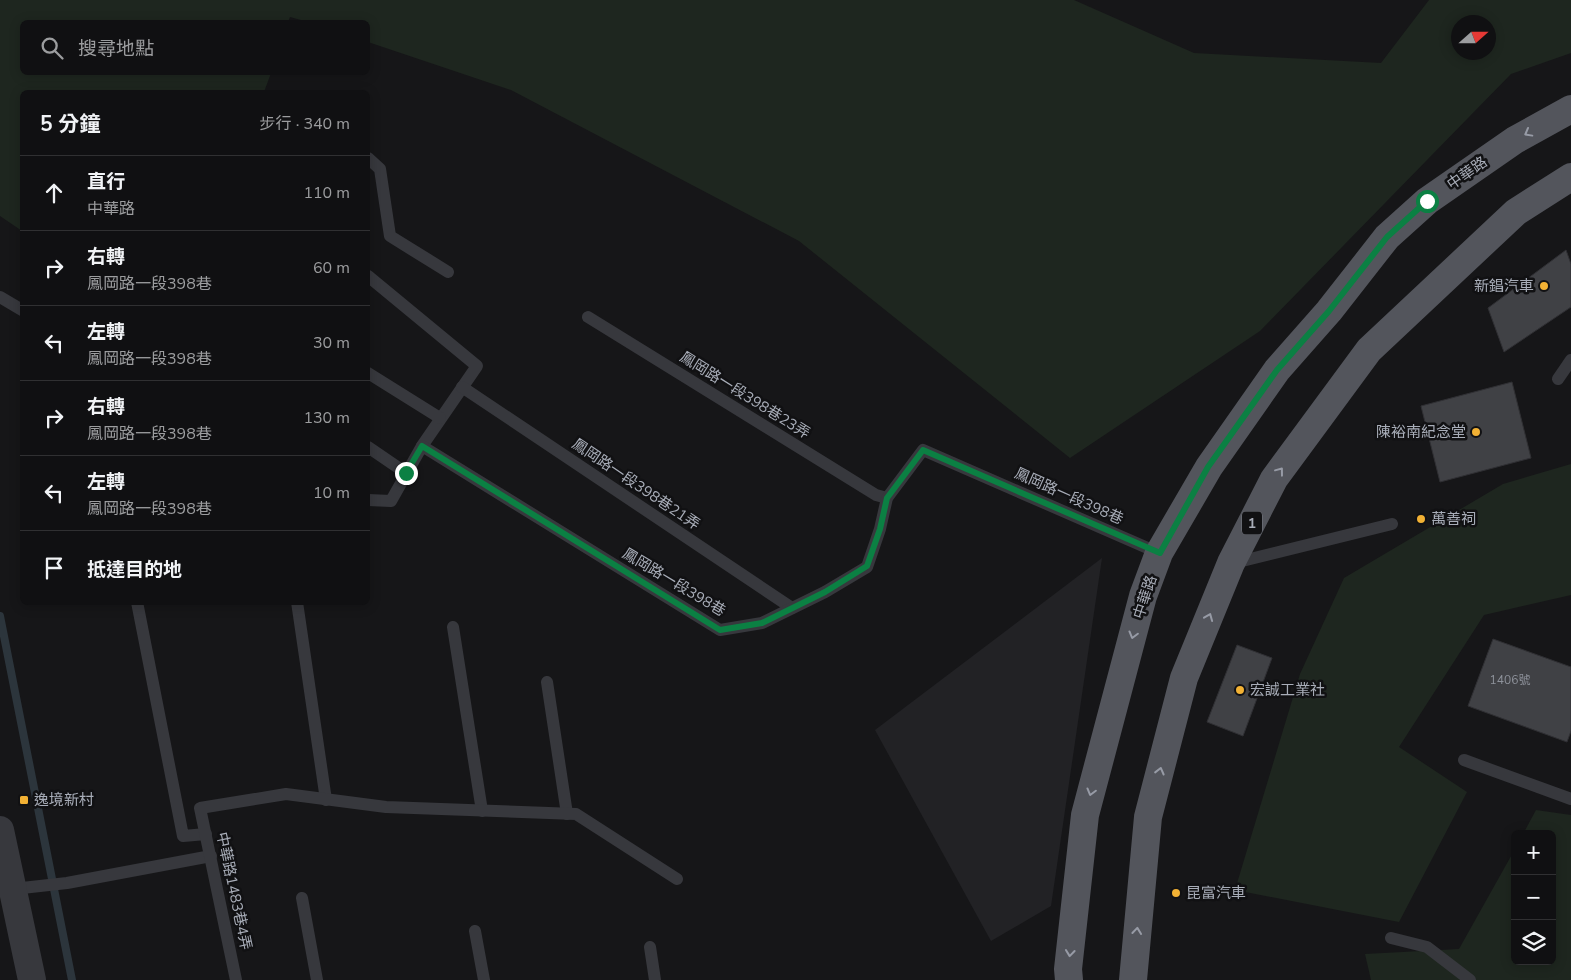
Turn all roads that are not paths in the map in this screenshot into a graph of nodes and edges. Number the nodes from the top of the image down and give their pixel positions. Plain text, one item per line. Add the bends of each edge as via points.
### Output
1 (1571, 109) edge
2 (370, 160) edge
3 (1571, 177) edge
4 (448, 272) dead end
5 (370, 278) edge
6 (0, 297) edge
7 (20, 309) edge
8 (588, 317) dead end
9 (1571, 360) edge
10 (370, 373) edge
11 (1558, 379) dead end
12 (462, 387) junction
13 (440, 418) junction
14 (422, 446) junction
15 (370, 448) edge
16 (406, 473) junction
17 (887, 498) junction
18 (370, 500) edge
19 (1392, 524) dead end
20 (1160, 553) junction
21 (1231, 563) junction
22 (138, 605) edge
23 (297, 605) edge
24 (792, 608) junction
25 (454, 627) dead end
26 (547, 682) dead end
27 (1464, 760) dead end
28 (1571, 799) edge
29 (326, 800) junction
30 (482, 811) junction
31 (567, 814) junction
32 (0, 830) edge
33 (206, 834) junction
34 (211, 856) junction
35 (677, 879) dead end
36 (13, 889) junction
37 (302, 898) dead end
38 (475, 931) dead end
39 (1391, 938) dead end
40 (650, 947) dead end
41 (32, 980) edge
42 (236, 980) edge
43 (317, 980) edge
44 (484, 980) edge
45 (655, 980) edge
46 (1069, 980) edge
47 (1133, 980) edge
48 (1470, 980) edge

1 -> 20 main road, 中華路 via 1515,140 1435,196 1387,237 1277,370 1208,467
2 - 4 lane via 380,169 390,236
21 -> 3 main road, 1 via 1274,480 1369,350 1516,212
5 - 12 lane via 477,366
6 - 7 lane
8 - 17 lane, 鳳岡路一段398巷23弄 via 876,495
9 - 11 lane
10 - 13 lane
12 - 13 lane
12 - 24 lane, 鳳岡路一段398巷21弄
13 - 14 lane
14 - 16 lane
14 - 24 lane, 鳳岡路一段398巷 via 720,630 762,623
15 - 16 lane
16 - 18 lane via 391,501
17 - 20 lane, 鳳岡路一段398巷 via 923,450
17 - 24 lane, 鳳岡路一段398巷 via 867,566
19 - 21 lane
20 -> 46 main road, 中華路 via 1144,596 1085,814
47 -> 21 main road, 1 via 1148,817 1184,678
22 - 33 lane via 183,836
23 - 29 lane
25 - 30 lane
26 - 31 lane
27 - 28 lane
29 - 30 lane via 386,808
29 - 33 lane, 中華路1483巷4弄 via 286,794 200,808
30 - 31 lane
31 - 35 lane via 576,814
32 - 36 street
33 - 34 lane, 中華路1483巷4弄
34 - 36 lane via 66,883
34 - 42 lane, 中華路1483巷4弄
36 - 41 street
37 - 43 lane
38 - 44 lane
39 - 48 lane via 1427,947
40 - 45 lane

